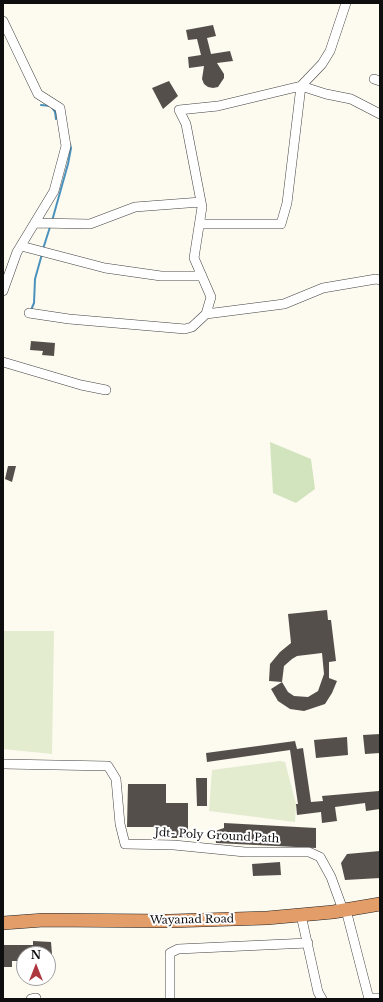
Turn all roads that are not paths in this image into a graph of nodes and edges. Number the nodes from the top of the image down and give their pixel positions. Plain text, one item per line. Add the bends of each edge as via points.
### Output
1 (346, 3) edge
2 (3, 21) edge
3 (301, 86) junction
4 (380, 114) edge
5 (201, 202) junction
6 (37, 222) junction
7 (200, 224) junction
8 (21, 246) junction
9 (202, 276) junction
10 (380, 280) edge
11 (3, 291) edge
12 (29, 313) dead end
13 (206, 314) junction
14 (3, 362) edge
15 (106, 390) dead end
16 (3, 764) edge
17 (380, 904) edge
18 (344, 910) junction
19 (301, 915) junction
20 (3, 923) edge
21 (308, 943) junction
22 (380, 998) edge
23 (170, 999) edge
24 (322, 999) edge
25 (369, 999) edge

1 - 3 street via 330,51 322,64
2 - 6 street via 38,94 60,108 66,146 54,191
3 - 4 street via 351,99
3 - 5 street via 218,106 179,110 186,124
3 - 7 street via 287,202 281,224
5 - 6 street via 135,207 90,224
5 - 7 street
6 - 8 street
7 - 9 street via 194,258
8 - 9 street via 105,268 162,276
8 - 11 street
9 - 13 street via 211,297
10 - 13 street via 323,288 284,304
12 - 13 street via 184,329 192,327
14 - 15 street
16 - 18 street, Jdt- Poly Ground Path via 108,766 116,779 124,844 174,845 244,852 309,852 320,857
17 - 18 highway, Wayanad Road
18 - 19 highway, Wayanad Road
18 - 25 street, Jdt- Poly Ground Path
19 - 20 highway, Wayanad Road via 170,921 51,920
19 - 21 street
21 - 23 street via 178,949 170,953
21 - 24 street via 318,992
22 - 25 street

